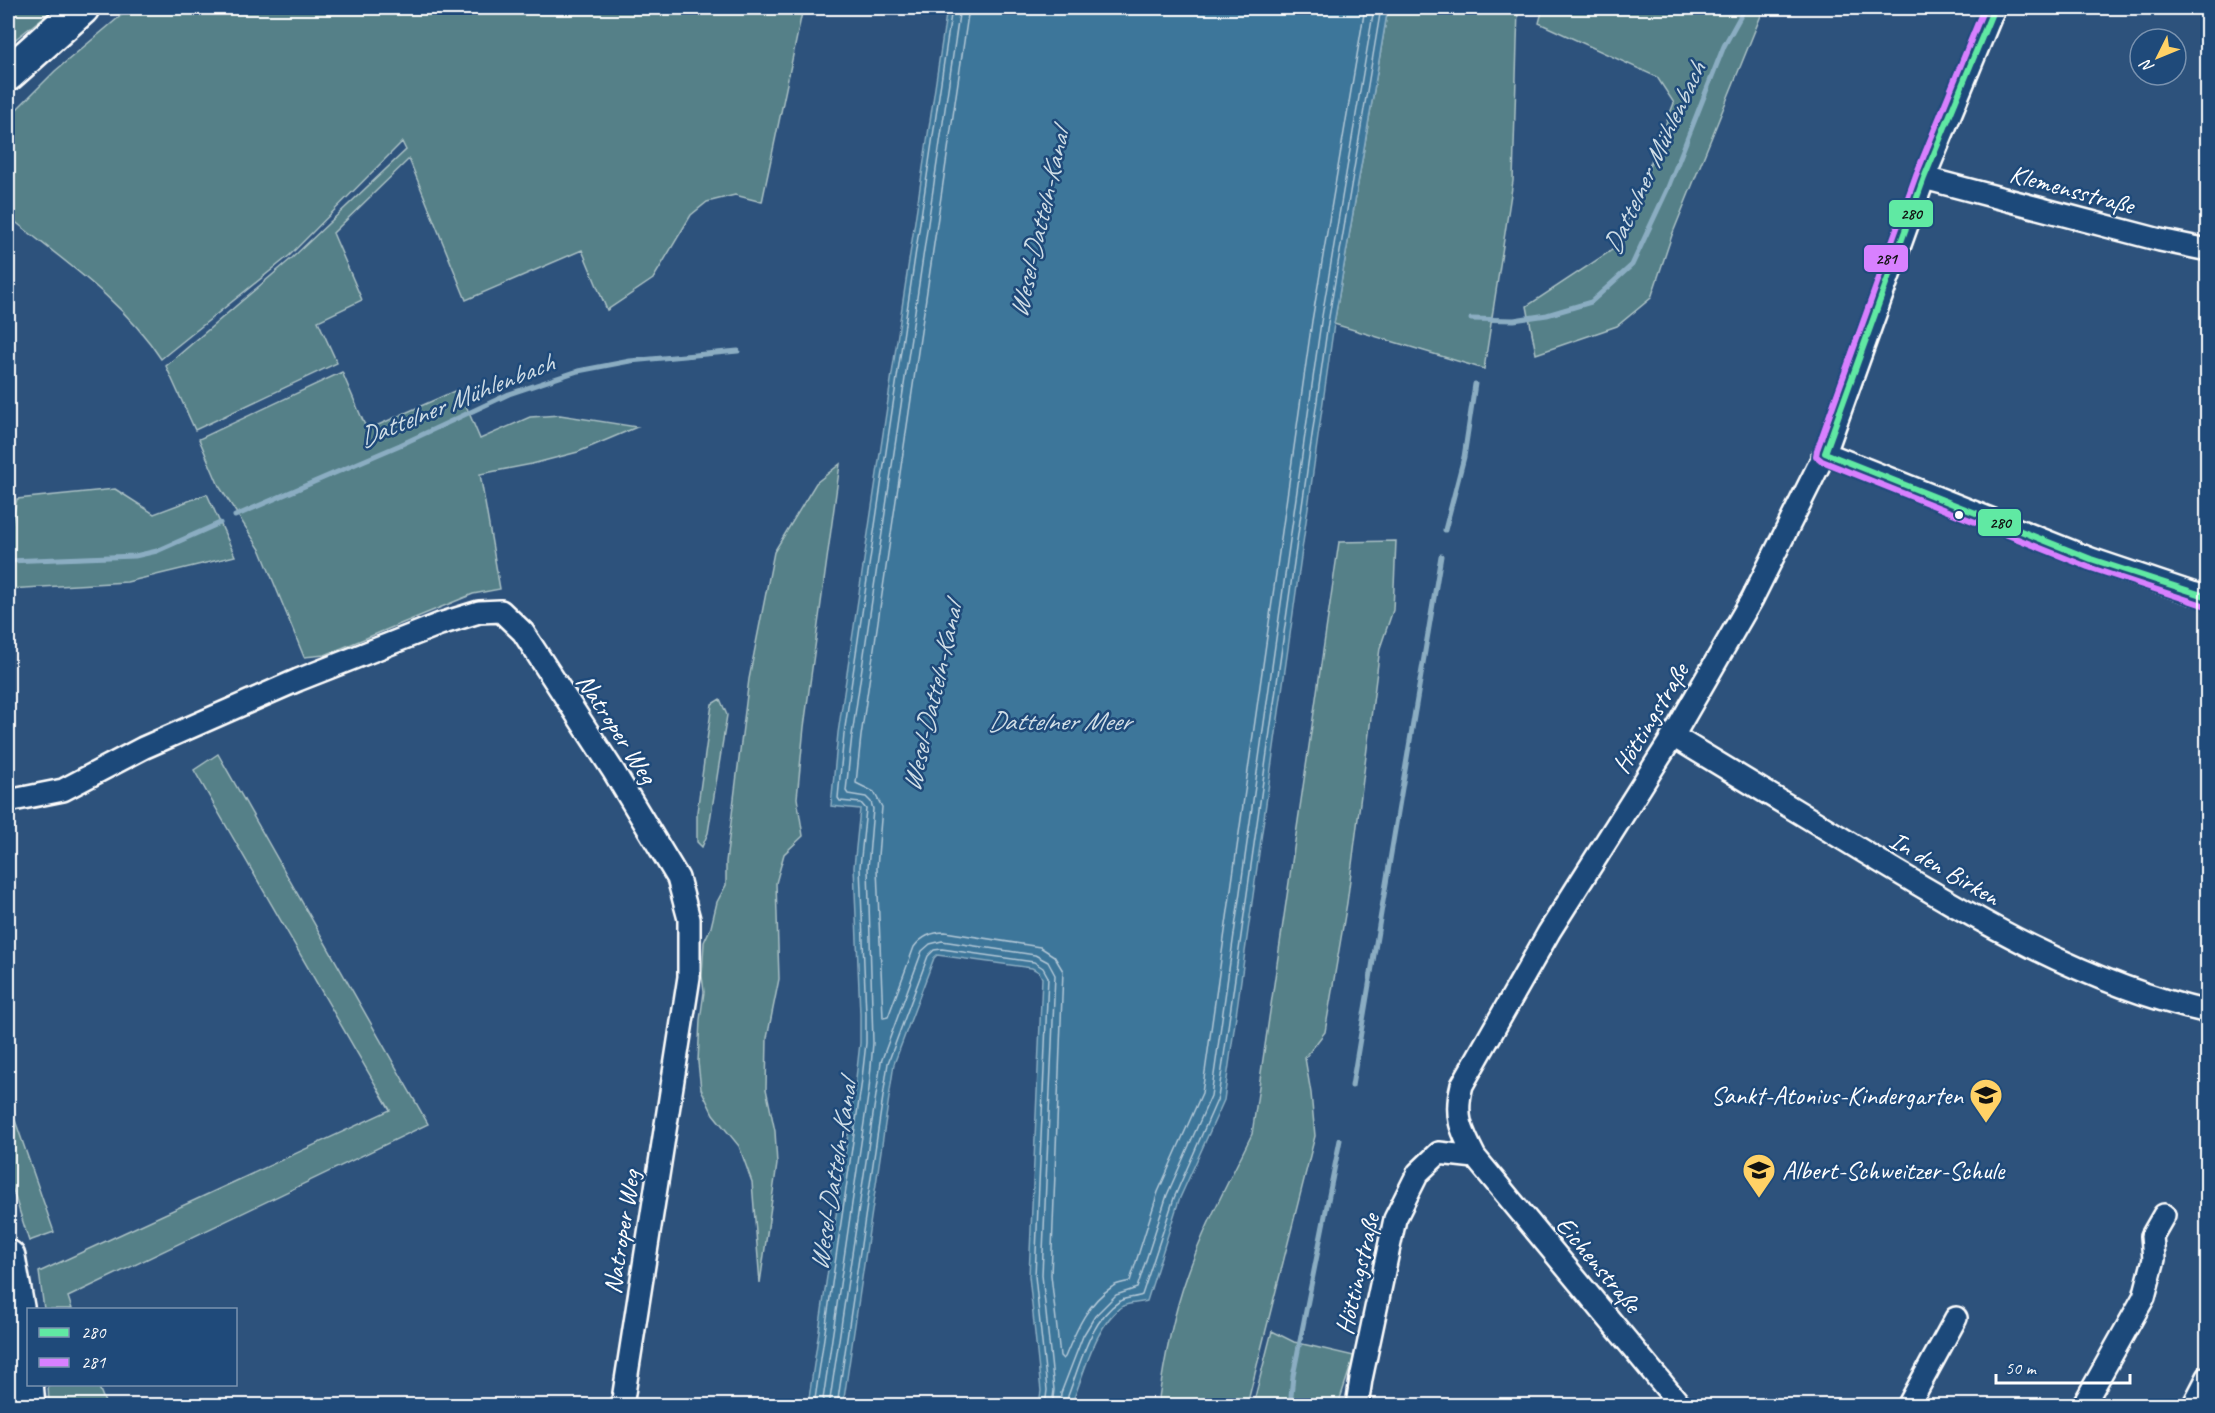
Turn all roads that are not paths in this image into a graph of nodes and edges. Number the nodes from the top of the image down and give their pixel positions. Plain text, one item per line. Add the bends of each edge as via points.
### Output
1 (82, 8) edge
2 (1994, 8) edge
3 (8, 74) edge
4 (1924, 178) junction
5 (2208, 250) edge
6 (1825, 453) junction
7 (2208, 597) edge
8 (1673, 736) junction
9 (8, 801) edge
10 (2208, 1012) edge
11 (1475, 1157) junction
12 (2164, 1215) dead end
13 (8, 1257) edge
14 (1956, 1318) dead end
15 (2208, 1377) edge
16 (28, 1406) edge
17 (622, 1406) edge
18 (1357, 1406) edge
19 (1681, 1406) edge
20 (1908, 1406) edge
21 (2083, 1406) edge
22 (2193, 1406) edge

1 - 3 main road
2 - 4 street, Höttingstraße
4 - 5 street, Klemensstraße
4 - 6 street, Höttingstraße
6 - 7 street via 2091,560
6 - 8 street, Höttingstraße via 1752,599
8 - 10 street, In den Birken via 1950,904 2041,952 2152,996
8 - 11 street, Höttingstraße via 1549,932 1462,1085 1457,1104 1462,1133
9 - 17 street, Natroper Weg via 63,790 143,748 298,680 440,624 479,612 501,611 523,632 678,878 689,919 689,976
11 - 18 street, Höttingstraße via 1439,1153 1418,1173 1395,1219
11 - 19 street, Eichenstraße
12 - 21 street via 2152,1236 2154,1259 2144,1297
13 - 16 main road via 22,1335
14 - 20 street
15 - 22 street

